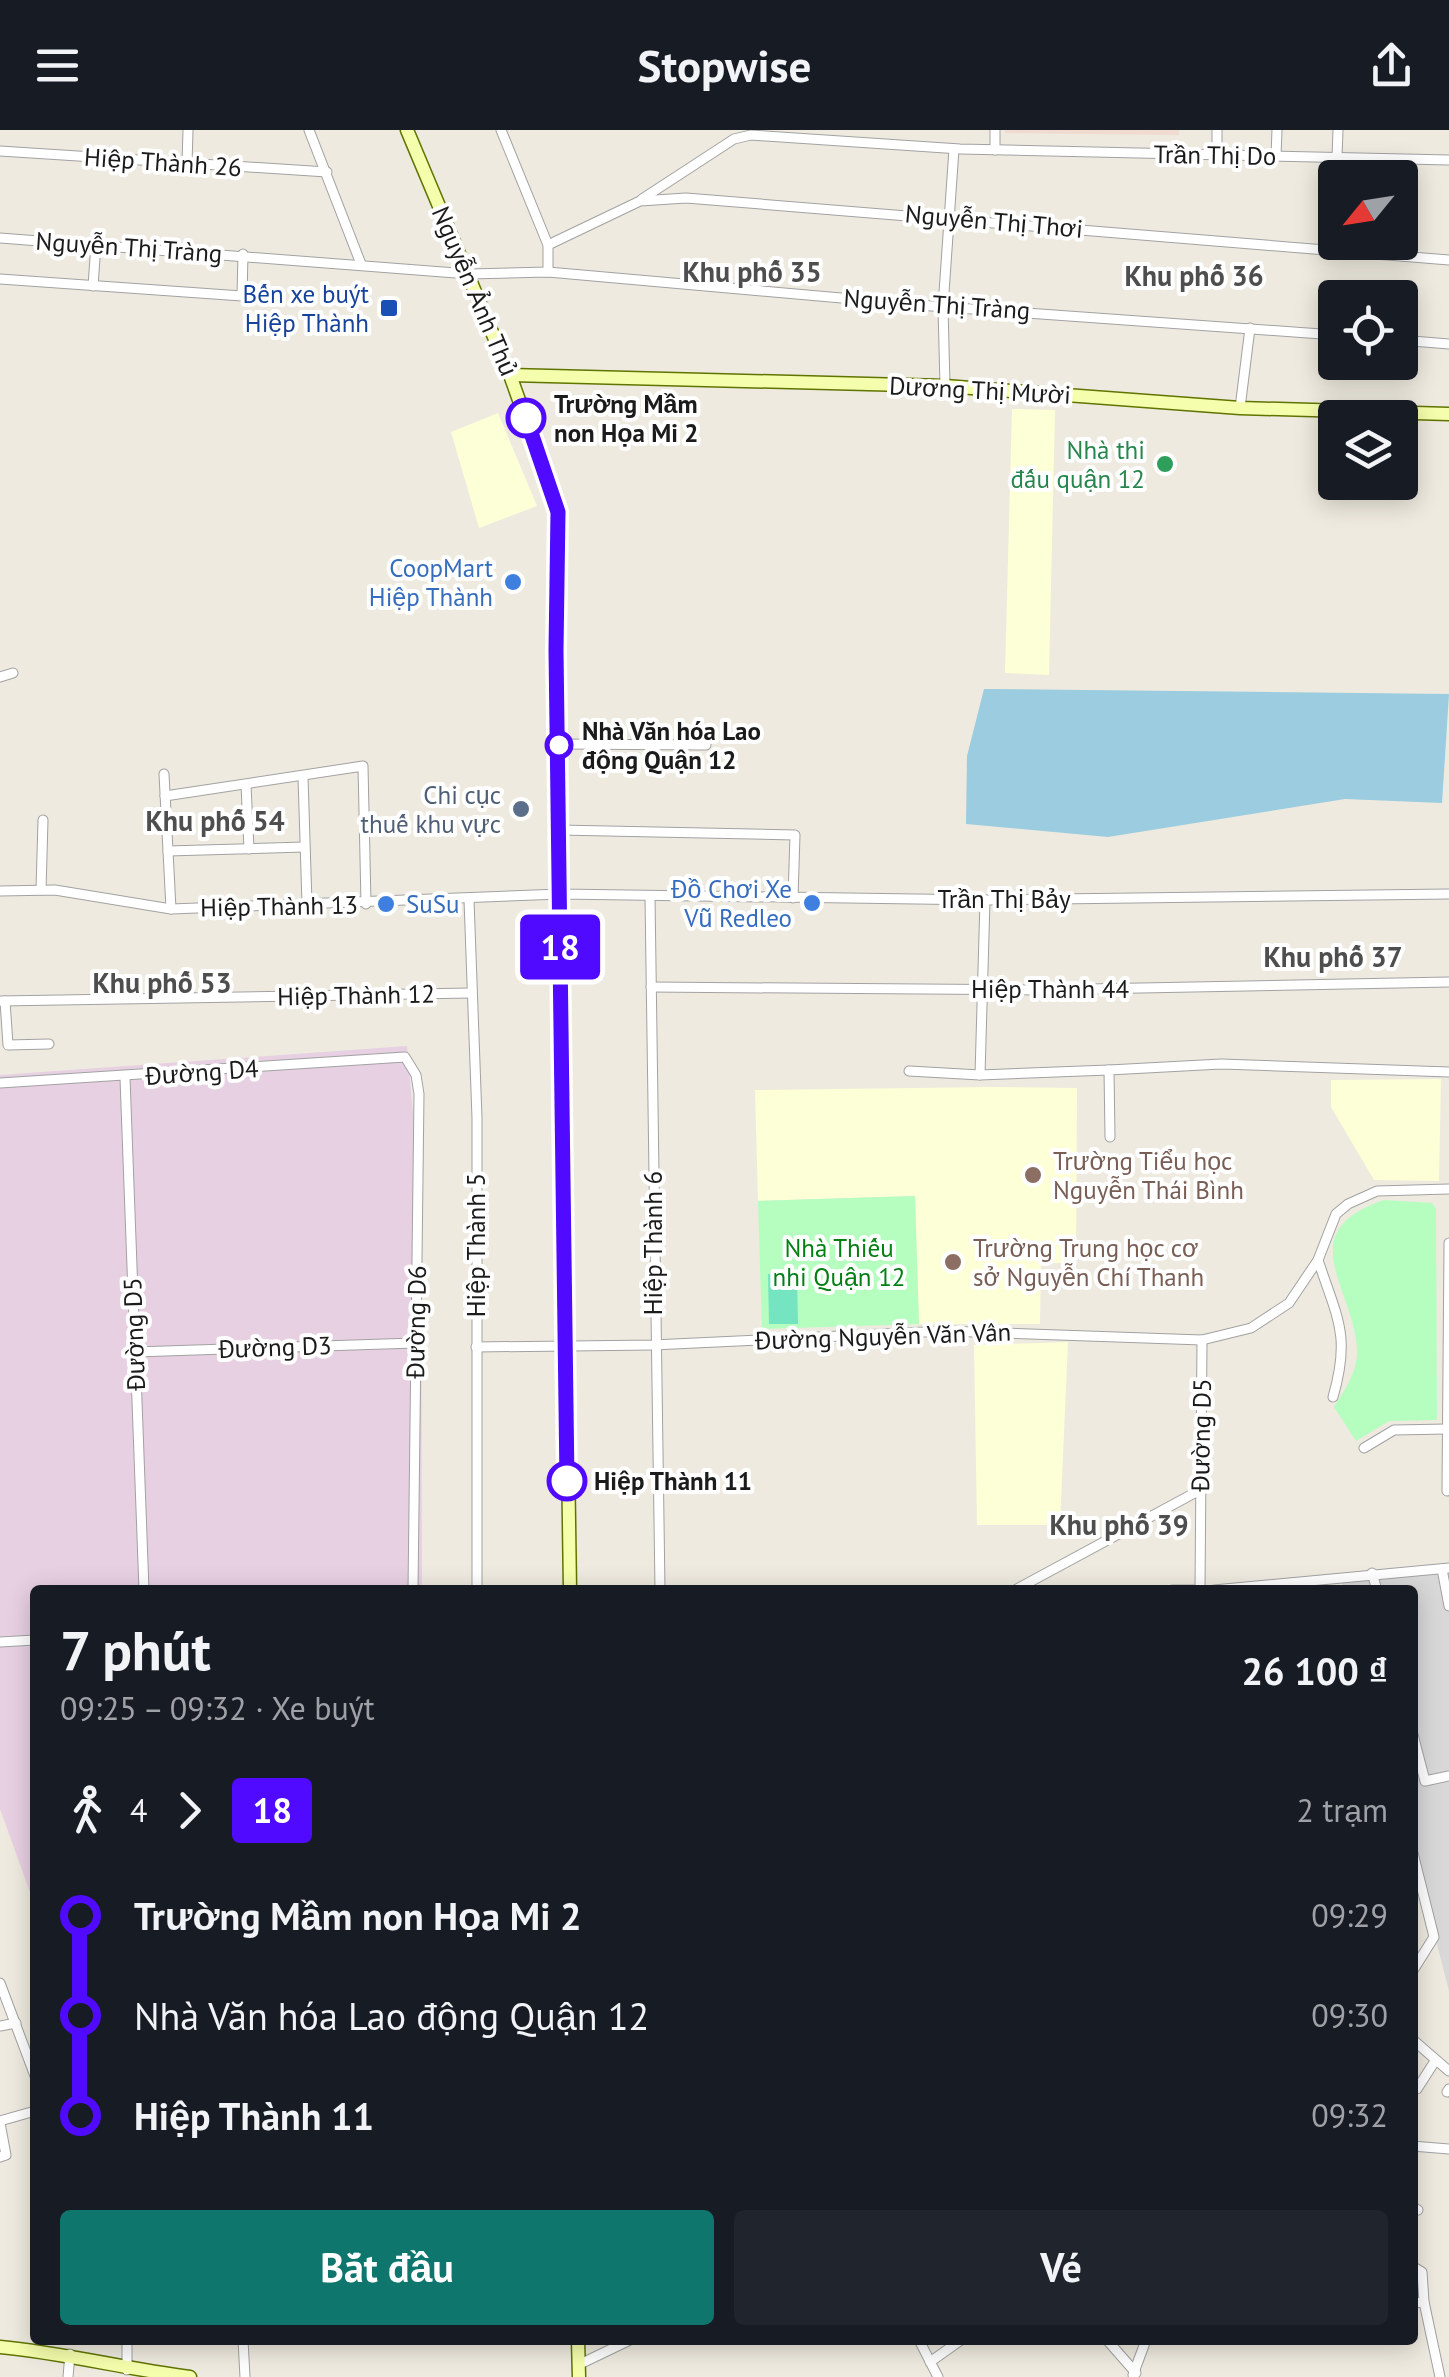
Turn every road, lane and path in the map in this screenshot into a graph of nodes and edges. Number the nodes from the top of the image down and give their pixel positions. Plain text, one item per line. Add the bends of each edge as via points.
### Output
1 (188, 130) edge
2 (309, 130) edge
3 (407, 130) edge
4 (501, 130) edge
5 (996, 130) edge
6 (1216, 130) edge
7 (1278, 130) edge
8 (1338, 130) edge
9 (954, 149) junction
10 (995, 150) junction
11 (0, 151) edge
12 (1216, 155) junction
13 (1276, 156) junction
14 (1338, 158) junction
15 (1449, 160) edge
16 (187, 164) junction
17 (327, 172) junction
18 (640, 201) junction
19 (948, 218) junction
20 (0, 238) edge
21 (96, 244) junction
22 (548, 245) junction
23 (243, 254) junction
24 (1449, 260) edge
25 (361, 264) junction
26 (548, 272) junction
27 (469, 274) junction
28 (0, 280) edge
29 (93, 286) junction
30 (943, 307) junction
31 (1250, 328) junction
32 (1318, 334) edge
33 (1418, 341) edge
34 (1449, 344) edge
35 (510, 375) junction
36 (945, 386) junction
37 (1240, 408) junction
38 (1449, 414) edge
39 (13, 674) dead end
40 (0, 677) edge
41 (559, 744) junction
42 (706, 745) dead end
43 (164, 774) dead end
44 (303, 777) junction
45 (246, 785) junction
46 (165, 796) junction
47 (43, 820) dead end
48 (560, 830) junction
49 (304, 847) junction
50 (249, 849) junction
51 (168, 851) junction
52 (41, 890) junction
53 (0, 891) edge
54 (560, 894) junction
55 (1449, 894) edge
56 (650, 897) junction
57 (794, 898) junction
58 (469, 900) junction
59 (985, 900) junction
60 (306, 904) junction
61 (366, 904) junction
62 (171, 908) junction
63 (1449, 982) edge
64 (651, 987) junction
65 (982, 990) junction
66 (472, 992) junction
67 (2, 1001) edge
68 (50, 1044) dead end
69 (405, 1057) joint
70 (1109, 1070) junction
71 (909, 1071) dead end
72 (1449, 1072) edge
73 (980, 1075) junction
74 (124, 1078) junction
75 (0, 1084) edge
76 (1110, 1137) dead end
77 (1449, 1189) edge
78 (1449, 1243) edge
79 (1449, 1258) edge
80 (1318, 1260) junction
81 (1202, 1340) junction
82 (415, 1343) junction
83 (653, 1344) junction
84 (476, 1347) junction
85 (564, 1347) junction
86 (135, 1352) junction
87 (1333, 1397) dead end
88 (1448, 1410) edge
89 (1447, 1429) edge
90 (1364, 1448) dead end
91 (1200, 1490) junction
92 (1447, 1491) edge
93 (1446, 1569) edge
94 (1372, 1573) junction
95 (144, 1585) edge
96 (413, 1585) edge
97 (477, 1585) edge
98 (570, 1585) edge
99 (660, 1585) edge
100 (1023, 1585) edge
101 (1198, 1585) edge
102 (1260, 1585) edge
103 (1375, 1585) edge
104 (1449, 1606) edge
105 (30, 1640) edge
106 (0, 1642) edge
107 (1418, 1754) edge
108 (1449, 1776) edge
109 (1418, 1873) edge
110 (1418, 1962) edge
111 (1, 1987) edge
112 (16, 2022) junction
113 (0, 2026) edge
114 (1418, 2045) edge
115 (1435, 2061) junction
116 (30, 2062) edge
117 (1449, 2071) edge
118 (1418, 2087) edge
119 (30, 2113) edge
120 (0, 2122) edge
121 (1418, 2147) edge
122 (1449, 2150) edge
123 (0, 2157) edge
124 (1418, 2270) edge
125 (1418, 2303) edge
126 (126, 2345) edge
127 (243, 2345) edge
128 (578, 2345) edge
129 (622, 2345) edge
130 (924, 2345) edge
131 (954, 2345) edge
132 (1111, 2345) edge
133 (1144, 2345) edge
134 (0, 2347) edge
135 (70, 2354) junction
136 (930, 2362) junction
137 (118, 2371) edge
138 (578, 2371) edge
139 (1134, 2375) edge
140 (68, 2377) edge
141 (190, 2377) edge
142 (245, 2377) edge
143 (938, 2377) edge
144 (1440, 2377) edge

1 - 16 street
2 - 17 street
3 - 27 main road, Nguyễn Ảnh Thủ
4 - 22 street
5 - 10 street
6 - 12 street
7 - 13 street
8 - 14 street
9 - 10 street, Trần Thị Do
9 - 18 street, Trần Thị Do via 751,135 734,139
9 - 19 street
10 - 12 street, Trần Thị Do
11 - 16 street, Hiệp Thành 26
12 - 13 street, Trần Thị Do
13 - 14 street, Trần Thị Do
14 - 15 street, Trần Thị Do
16 - 17 street, Hiệp Thành 26
17 - 25 street
18 - 19 street, Nguyễn Thị Thơi via 734,200
18 - 22 street, Nguyễn Thị Thơi
19 - 24 street, Nguyễn Thị Thơi
19 - 30 street
20 - 21 street, Nguyễn Thị Tràng
21 - 23 street, Nguyễn Thị Tràng
21 - 29 street
22 - 26 street
23 - 25 street, Nguyễn Thị Tràng
23 - 29 street via 242,296
25 - 27 street, Nguyễn Thị Tràng
26 - 27 street, Nguyễn Thị Tràng
26 - 30 street, Nguyễn Thị Tràng
27 - 35 main road, Nguyễn Ảnh Thủ
28 - 29 street
30 - 31 street, Nguyễn Thị Tràng
30 - 36 street
31 - 32 street, Nguyễn Thị Tràng
31 - 37 street
33 - 34 street
35 - 36 main road, Dương Thị Mười
35 - 41 main road, Nguyễn Ảnh Thủ via 558,512
36 - 37 main road, Dương Thị Mười
37 - 38 main road, Dương Thị Mười
39 - 40 street
41 - 42 street
41 - 48 main road, Nguyễn Ảnh Thủ
43 - 46 street
44 - 45 street
44 - 49 street
44 - 61 street via 363,766
45 - 46 street
45 - 50 street
46 - 51 street
47 - 52 street
48 - 54 main road, Nguyễn Ảnh Thủ
48 - 57 street via 796,835
49 - 50 street
49 - 60 street
50 - 51 street
51 - 62 street
52 - 53 street, Hiệp Thành 13
52 - 62 street, Hiệp Thành 13
54 - 56 street, Trần Thị Bảy
54 - 58 street, Hiệp Thành 13
54 - 85 main road, Nguyễn Ảnh Thủ
55 - 59 street, Trần Thị Bảy
56 - 57 street, Trần Thị Bảy
56 - 64 street, Hiệp Thành 6
57 - 59 street, Trần Thị Bảy
58 - 61 street, Hiệp Thành 13
58 - 66 street, Hiệp Thành 5
59 - 65 street
60 - 61 street, Hiệp Thành 13
60 - 62 street, Hiệp Thành 13
63 - 65 street, Hiệp Thành 44
64 - 65 street, Hiệp Thành 44
64 - 83 street, Hiệp Thành 6
65 - 73 street
66 - 67 street, Hiệp Thành 12
66 - 84 street, Hiệp Thành 5
67 - 68 street via 7,1044
69 - 74 street, Đường D4
69 - 82 street, Đường D6 via 418,1094
70 - 72 street via 1221,1064
70 - 73 street
70 - 76 street
71 - 73 street
74 - 75 street, Đường D4
74 - 86 street, Đường D5
77 - 80 street, Đường Nguyễn Văn Vân via 1360,1197 1336,1214
78 - 79 street
79 - 88 street
80 - 81 street, Đường Nguyễn Văn Vân via 1273,1316
80 - 87 street via 1342,1338
81 - 83 street, Đường Nguyễn Văn Vân via 945,1332
81 - 91 street, Đường D5
82 - 86 street, Đường D3
82 - 96 street, Đường D6
83 - 85 street, Đường Nguyễn Văn Vân
83 - 99 street, Hiệp Thành 6
84 - 85 street, Đường Nguyễn Văn Vân
84 - 97 street, Hiệp Thành 5
85 - 98 main road, Nguyễn Ảnh Thủ
86 - 95 street, Đường D5
88 - 89 street
89 - 90 street via 1394,1430
89 - 92 street
91 - 100 street
91 - 101 street, Đường D5
93 - 94 street
93 - 104 street
94 - 102 street
94 - 103 street
105 - 106 street
107 - 108 street via 1425,1781
109 - 110 street via 1434,1937
111 - 112 street
112 - 113 street
112 - 116 street
114 - 115 street
115 - 117 street
115 - 118 street
119 - 120 street
120 - 123 street via 6,2155
121 - 122 street
124 - 125 street
125 - 144 street
126 - 137 street
127 - 142 street
128 - 138 main road
129 - 138 street
130 - 136 street
131 - 136 street
132 - 139 street
133 - 139 street
134 - 135 main road
135 - 137 main road
135 - 140 street
136 - 143 street
137 - 141 main road

